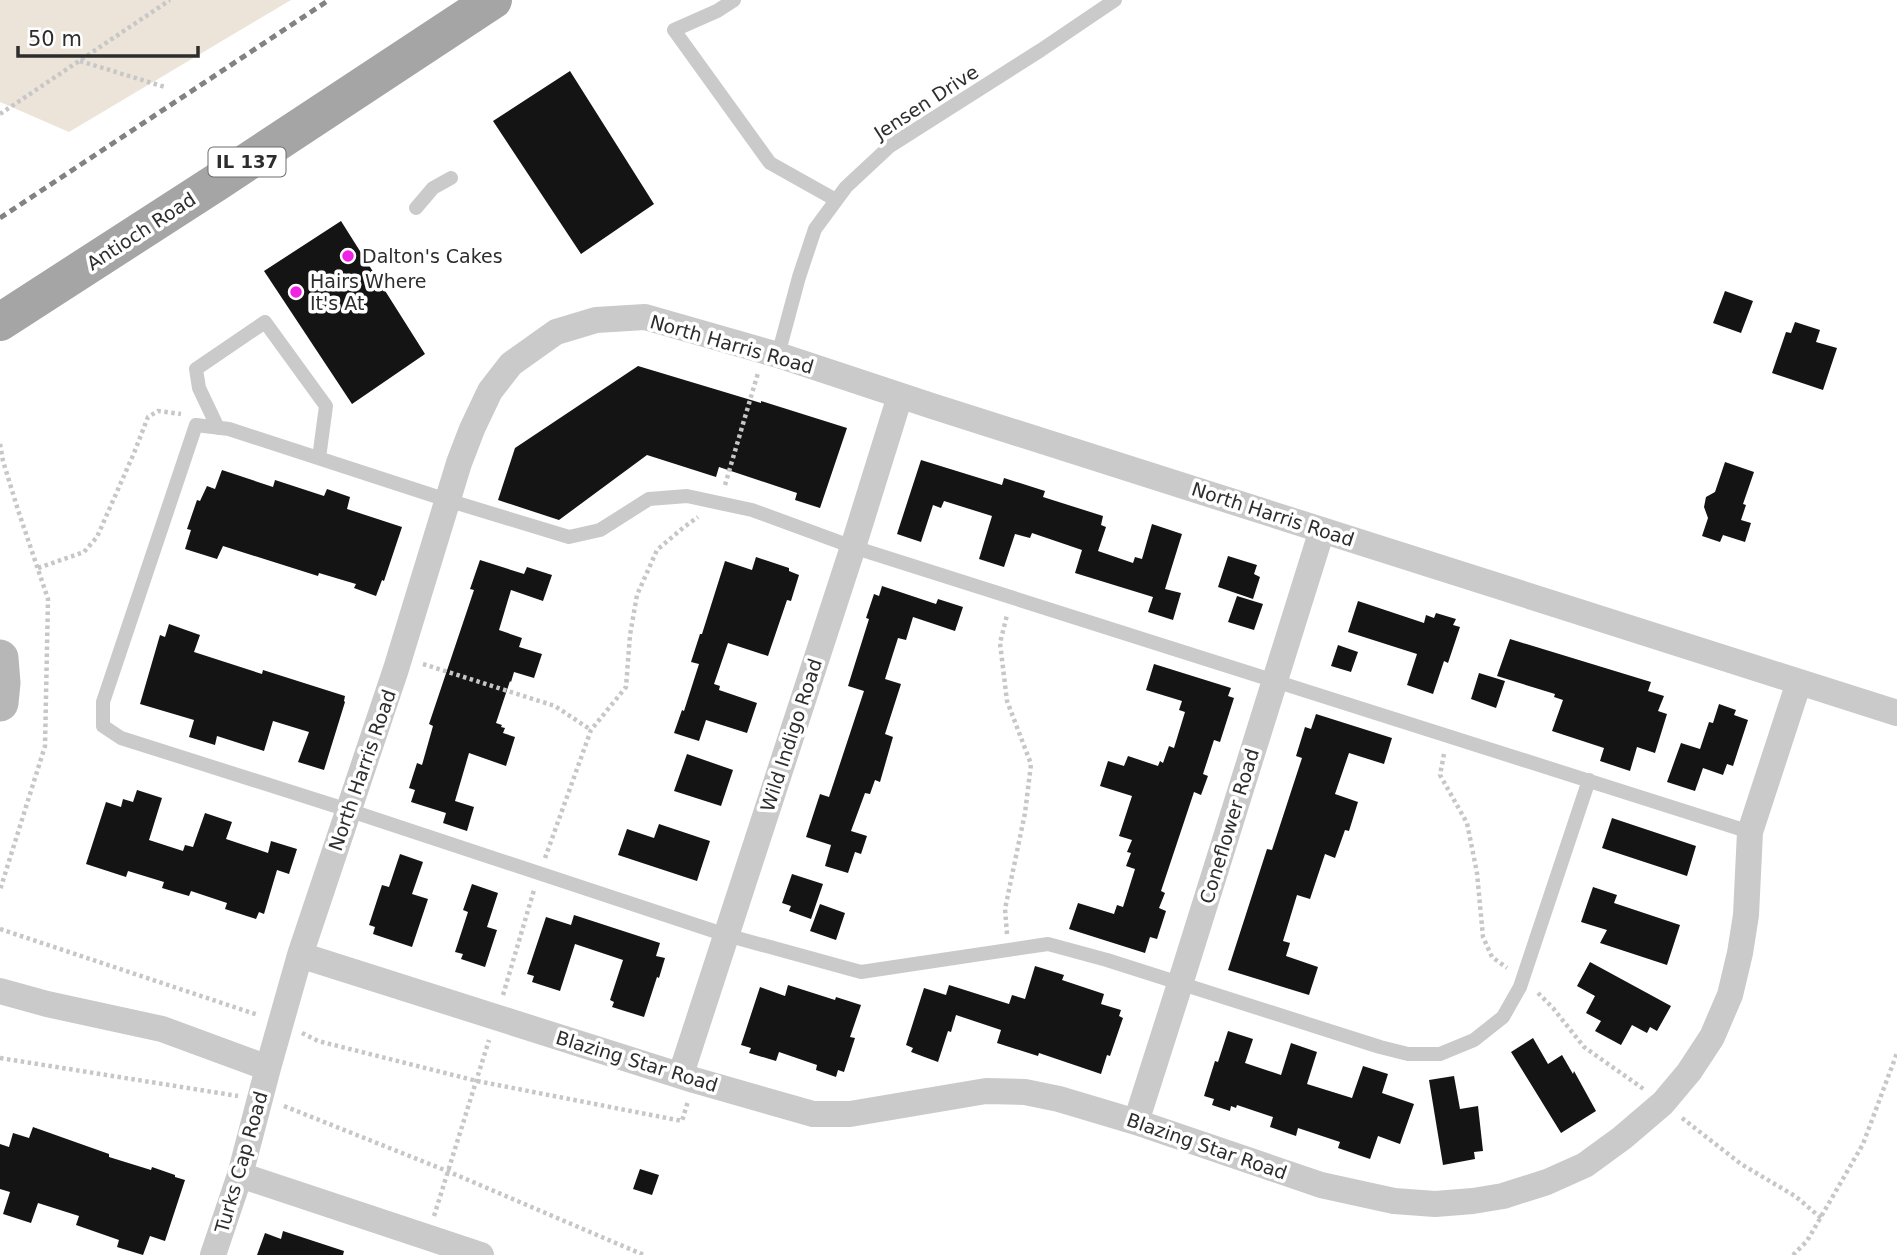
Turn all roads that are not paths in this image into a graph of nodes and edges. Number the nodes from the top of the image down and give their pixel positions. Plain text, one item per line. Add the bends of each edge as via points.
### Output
1 (493, 0) edge
2 (734, 0) edge
3 (1115, 0) edge
4 (451, 178) dead end
5 (836, 200) junction
6 (416, 208) dead end
7 (0, 322) edge
8 (771, 354) junction
9 (900, 396) junction
10 (218, 428) junction
11 (319, 458) junction
12 (447, 500) junction
13 (1322, 530) junction
14 (853, 547) junction
15 (0, 658) edge
16 (1274, 680) junction
17 (1799, 682) junction
18 (0, 703) edge
19 (1897, 713) edge
20 (1588, 780) junction
21 (348, 810) junction
22 (1750, 832) junction
23 (726, 934) junction
24 (300, 955) junction
25 (1180, 984) junction
26 (0, 991) edge
27 (268, 1068) junction
28 (688, 1077) junction
29 (1136, 1122) junction
30 (240, 1175) junction
31 (213, 1255) edge
32 (481, 1255) edge

1 - 7 main road, Antioch Road / IL 137
2 - 5 lane via 674,30 770,163
3 - 5 lane, Jensen Drive via 890,146
4 - 6 lane via 433,188
5 - 8 lane, Jensen Drive via 816,229
8 - 9 street, North Harris Road
8 - 12 street, North Harris Road via 645,317 596,320 556,332 511,364 490,391
9 - 13 street, North Harris Road
9 - 14 street, Wild Indigo Road
10 - 11 lane
10 - 11 lane via 199,388 196,369 265,323 326,406
10 - 21 lane via 196,425 103,702 103,726 121,738
11 - 12 lane
12 - 14 lane via 569,537 600,530 649,499 687,496 752,510
12 - 21 street, North Harris Road
13 - 16 street, Coneflower Road
13 - 17 street, North Harris Road
14 - 16 lane
14 - 23 street, Wild Indigo Road
15 - 18 main road
16 - 20 lane
16 - 25 street, Coneflower Road
17 - 19 street, North Harris Road
17 - 22 street, Blazing Star Road
20 - 22 lane
20 - 25 lane via 1523,979 1503,1017 1474,1040 1440,1054 1408,1054
21 - 23 lane
21 - 24 street, North Harris Road
22 - 29 street, Blazing Star Road via 1740,953 1730,995 1712,1037 1662,1103 1586,1165 1503,1196 1435,1204 1394,1201 1321,1185
23 - 25 lane via 861,972 1048,944
23 - 28 street, Wild Indigo Road
24 - 27 street, North Harris Road
24 - 28 street, Blazing Star Road
25 - 29 street, Coneflower Road
26 - 27 street via 162,1029
27 - 30 street, Turks Cap Road
28 - 29 street, Blazing Star Road via 813,1114 850,1114 986,1091 1059,1099
30 - 31 street, Turks Cap Road
30 - 32 street

